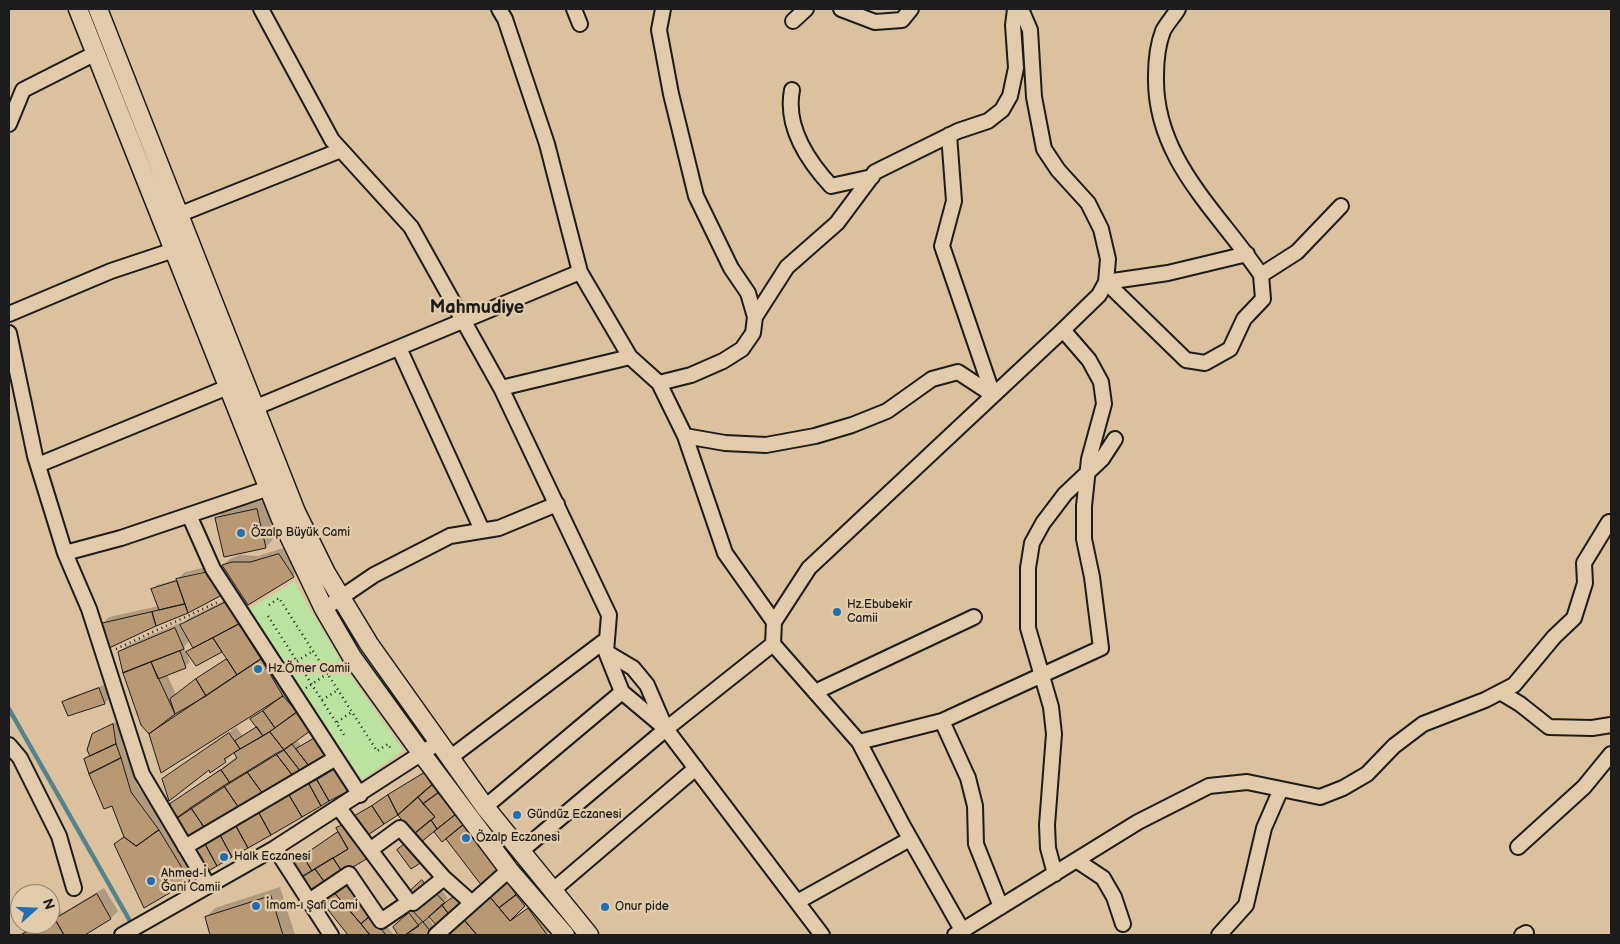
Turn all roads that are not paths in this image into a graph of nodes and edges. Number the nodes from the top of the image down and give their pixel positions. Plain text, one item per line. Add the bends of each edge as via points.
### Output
1 (78, 9) edge
2 (98, 9) edge
3 (261, 9) edge
4 (499, 9) edge
5 (574, 9) edge
6 (664, 9) edge
7 (806, 9) edge
8 (911, 9) edge
9 (1015, 9) edge
10 (1021, 9) edge
11 (1178, 9) edge
12 (847, 10) edge
13 (793, 21) dead end
14 (580, 24) dead end
15 (96, 53) junction
16 (792, 90) dead end
17 (9, 124) edge
18 (949, 135) junction
19 (341, 150) junction
20 (872, 177) junction
21 (1341, 206) dead end
22 (178, 215) junction
23 (174, 250) junction
24 (1247, 254) junction
25 (580, 272) junction
26 (1261, 275) junction
27 (1106, 282) junction
28 (9, 314) edge
29 (755, 317) junction
30 (464, 320) junction
31 (1063, 330) junction
32 (9, 333) edge
33 (399, 348) junction
34 (630, 357) junction
35 (659, 383) junction
36 (228, 388) junction
37 (501, 388) junction
38 (993, 395) junction
39 (254, 408) junction
40 (685, 436) junction
41 (1115, 439) dead end
42 (38, 465) junction
43 (1089, 470) junction
44 (269, 488) junction
45 (557, 504) junction
46 (189, 515) junction
47 (1608, 522) dead end
48 (482, 530) junction
49 (65, 553) junction
50 (341, 599) junction
51 (324, 609) junction
52 (974, 617) dead end
53 (774, 622) junction
54 (773, 644) junction
55 (606, 645) junction
56 (1042, 675) junction
57 (622, 692) junction
58 (815, 692) junction
59 (1500, 692) junction
60 (942, 721) junction
61 (1611, 726) edge
62 (666, 729) junction
63 (439, 742) junction
64 (859, 742) junction
65 (9, 745) edge
66 (422, 754) junction
67 (1611, 754) edge
68 (451, 757) junction
69 (336, 758) junction
70 (696, 768) junction
71 (1282, 789) junction
72 (360, 795) junction
73 (485, 807) junction
74 (339, 808) junction
75 (910, 839) junction
76 (1518, 846) dead end
77 (185, 848) junction
78 (275, 848) junction
79 (370, 850) junction
80 (520, 852) junction
81 (1076, 860) junction
82 (509, 870) junction
83 (1055, 874) junction
84 (444, 878) junction
85 (208, 885) junction
86 (74, 888) dead end
87 (552, 891) junction
88 (309, 901) junction
89 (409, 902) junction
90 (797, 902) junction
91 (472, 903) junction
92 (1001, 907) junction
93 (1123, 924) dead end
94 (960, 934) edge
95 (122, 935) edge
96 (331, 935) edge
97 (436, 935) edge
98 (565, 935) edge
99 (589, 935) edge
100 (822, 935) edge
101 (1219, 935) edge

1 - 15 main road
2 - 22 main road
3 - 19 street via 332,140
4 - 25 street via 547,144
5 - 14 street
6 - 29 street via 659,30 696,196 731,268 748,293
7 - 13 street
8 - 12 street via 902,20 875,22
9 - 18 street via 1012,26 1016,68 1010,96 1002,110 988,121
10 - 27 street via 1030,30 1034,96 1044,148 1058,170 1088,204 1101,229 1108,259
11 - 24 street via 1163,31 1156,63 1155,100 1179,164
15 - 17 street via 23,90
15 - 23 main road
16 - 20 street via 789,105 791,123 831,186
18 - 20 street via 875,172
18 - 38 street via 954,201 942,246
19 - 22 street
19 - 30 street via 411,227
20 - 29 street via 837,223 787,267
21 - 26 street via 1297,252
22 - 23 street
22 - 39 main road
23 - 28 street via 111,271
23 - 36 main road
24 - 26 street
24 - 27 street via 1168,273
25 - 30 street
25 - 34 street
26 - 27 street via 1263,299 1244,319 1230,349 1205,363 1186,360
27 - 31 street via 1099,295
29 - 35 street via 753,333 742,349 691,375
30 - 33 street
30 - 37 street
31 - 38 street
31 - 43 street via 1089,360 1101,382 1104,404
32 - 42 street
33 - 39 street
33 - 48 street
34 - 35 street
34 - 37 street
35 - 40 street
36 - 42 street
36 - 44 main road
37 - 45 street
38 - 40 street via 958,372 932,378 887,410 815,436 766,445 725,444
38 - 53 street via 809,568
39 - 50 main road via 296,512
40 - 53 street via 725,553
41 - 43 street via 1102,459
42 - 49 street
43 - 56 street via 1065,494 1032,543 1028,568 1028,628
43 - 56 street via 1084,539 1101,648
44 - 46 street
44 - 51 main road
45 - 48 street via 499,528
45 - 55 street via 609,615
46 - 49 street
46 - 69 street via 213,569
47 - 59 street via 1584,563 1585,583 1574,618 1514,685
48 - 50 street via 450,536 374,576
49 - 77 street via 89,609 142,774
50 - 51 street
50 - 63 main road via 368,644
51 - 66 main road via 352,657
52 - 58 street
53 - 54 street
54 - 58 street
54 - 62 street
55 - 57 street
55 - 62 street via 633,668 647,686
55 - 68 street
56 - 60 street
56 - 83 street via 1054,734 1047,825 1048,848
57 - 62 street
57 - 73 street
58 - 64 street
59 - 61 street via 1549,727
59 - 71 street via 1423,724 1394,746 1367,774 1343,788 1320,797
60 - 64 street
60 - 92 street via 968,778 975,806 976,844
62 - 70 street
62 - 80 street
63 - 66 street
63 - 68 main road
64 - 75 street
65 - 86 street via 20,758 59,836
66 - 72 street
66 - 82 main road
67 - 76 street via 1584,787
68 - 73 main road
69 - 72 street
69 - 77 street
70 - 87 street
70 - 90 street
71 - 81 street via 1247,782 1209,786 1138,822
71 - 101 street via 1264,828 1246,905
72 - 74 street
73 - 80 main road
74 - 78 street
74 - 79 street
75 - 90 street
75 - 94 street
77 - 85 street
78 - 85 street
78 - 88 street
79 - 84 street via 400,828
79 - 89 street
80 - 87 main road
81 - 83 street
81 - 93 street via 1103,878 1114,897
82 - 91 street
82 - 98 main road
83 - 92 street
84 - 89 street via 413,903
84 - 91 street
85 - 95 street
87 - 99 main road
88 - 89 street via 349,874 380,921
88 - 96 street
90 - 100 street
91 - 97 street
92 - 94 street

